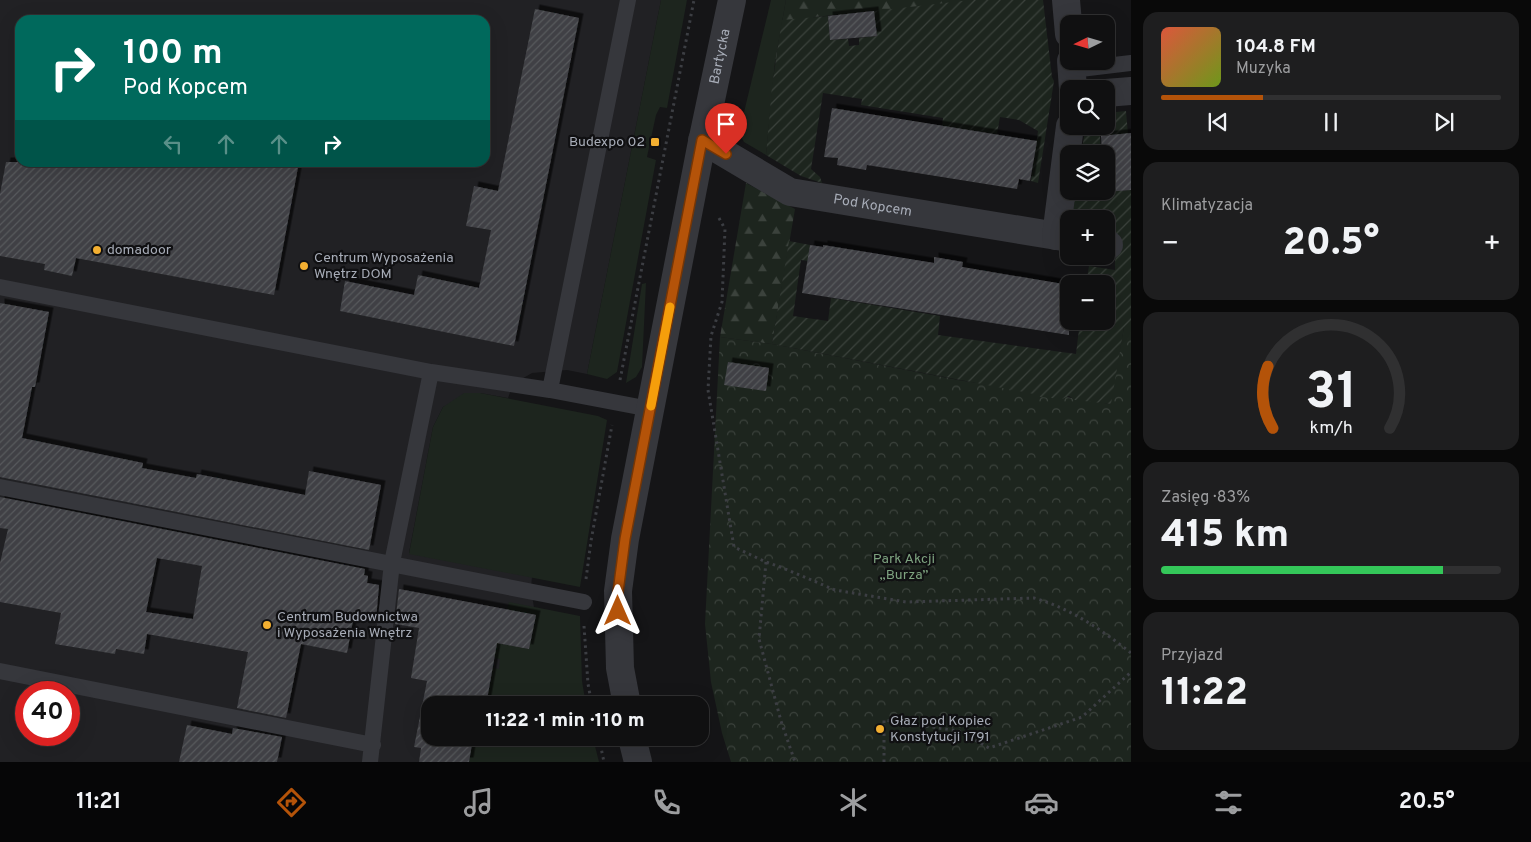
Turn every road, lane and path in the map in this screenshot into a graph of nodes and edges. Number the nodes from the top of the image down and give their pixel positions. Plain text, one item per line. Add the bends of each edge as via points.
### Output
1 (628, 0) edge
2 (732, 0) edge
3 (1066, 0) edge
4 (1067, 15) edge
5 (1131, 63) edge
6 (1072, 73) edge
7 (1131, 91) edge
8 (1115, 92) edge
9 (1069, 135) edge
10 (702, 140) junction
11 (1064, 210) edge
12 (718, 215) dead end
13 (1060, 237) edge
14 (0, 286) edge
15 (431, 372) junction
16 (550, 390) junction
17 (650, 409) junction
18 (0, 487) edge
19 (766, 562) junction
20 (392, 563) junction
21 (584, 602) dead end
22 (1131, 653) edge
23 (0, 671) edge
24 (1131, 672) edge
25 (625, 696) edge
26 (373, 745) junction
27 (601, 746) edge
28 (634, 746) edge
29 (370, 762) edge
30 (604, 762) edge
31 (638, 762) edge
32 (795, 762) edge
33 (884, 762) edge

1 - 16 lane
2 - 10 street, Bartycka
3 - 4 street
5 - 6 lane
7 - 8 street
9 - 11 street, Pod Kopcem
10 - 13 street, Pod Kopcem via 790,192
10 - 17 street, Bartycka
12 - 19 path via 725,228 722,302 711,336 708,390 734,547
14 - 15 lane
15 - 16 lane
15 - 20 lane
16 - 17 lane
17 - 25 street, Bartycka via 618,592 620,668
18 - 20 lane
19 - 22 path via 835,590 906,602 1034,598 1054,604 1094,626
19 - 32 path via 760,639
20 - 21 lane
20 - 26 lane
23 - 26 lane
24 - 33 path via 1082,717 989,748 958,731 884,720
26 - 29 lane
27 - 30 path
28 - 31 street

